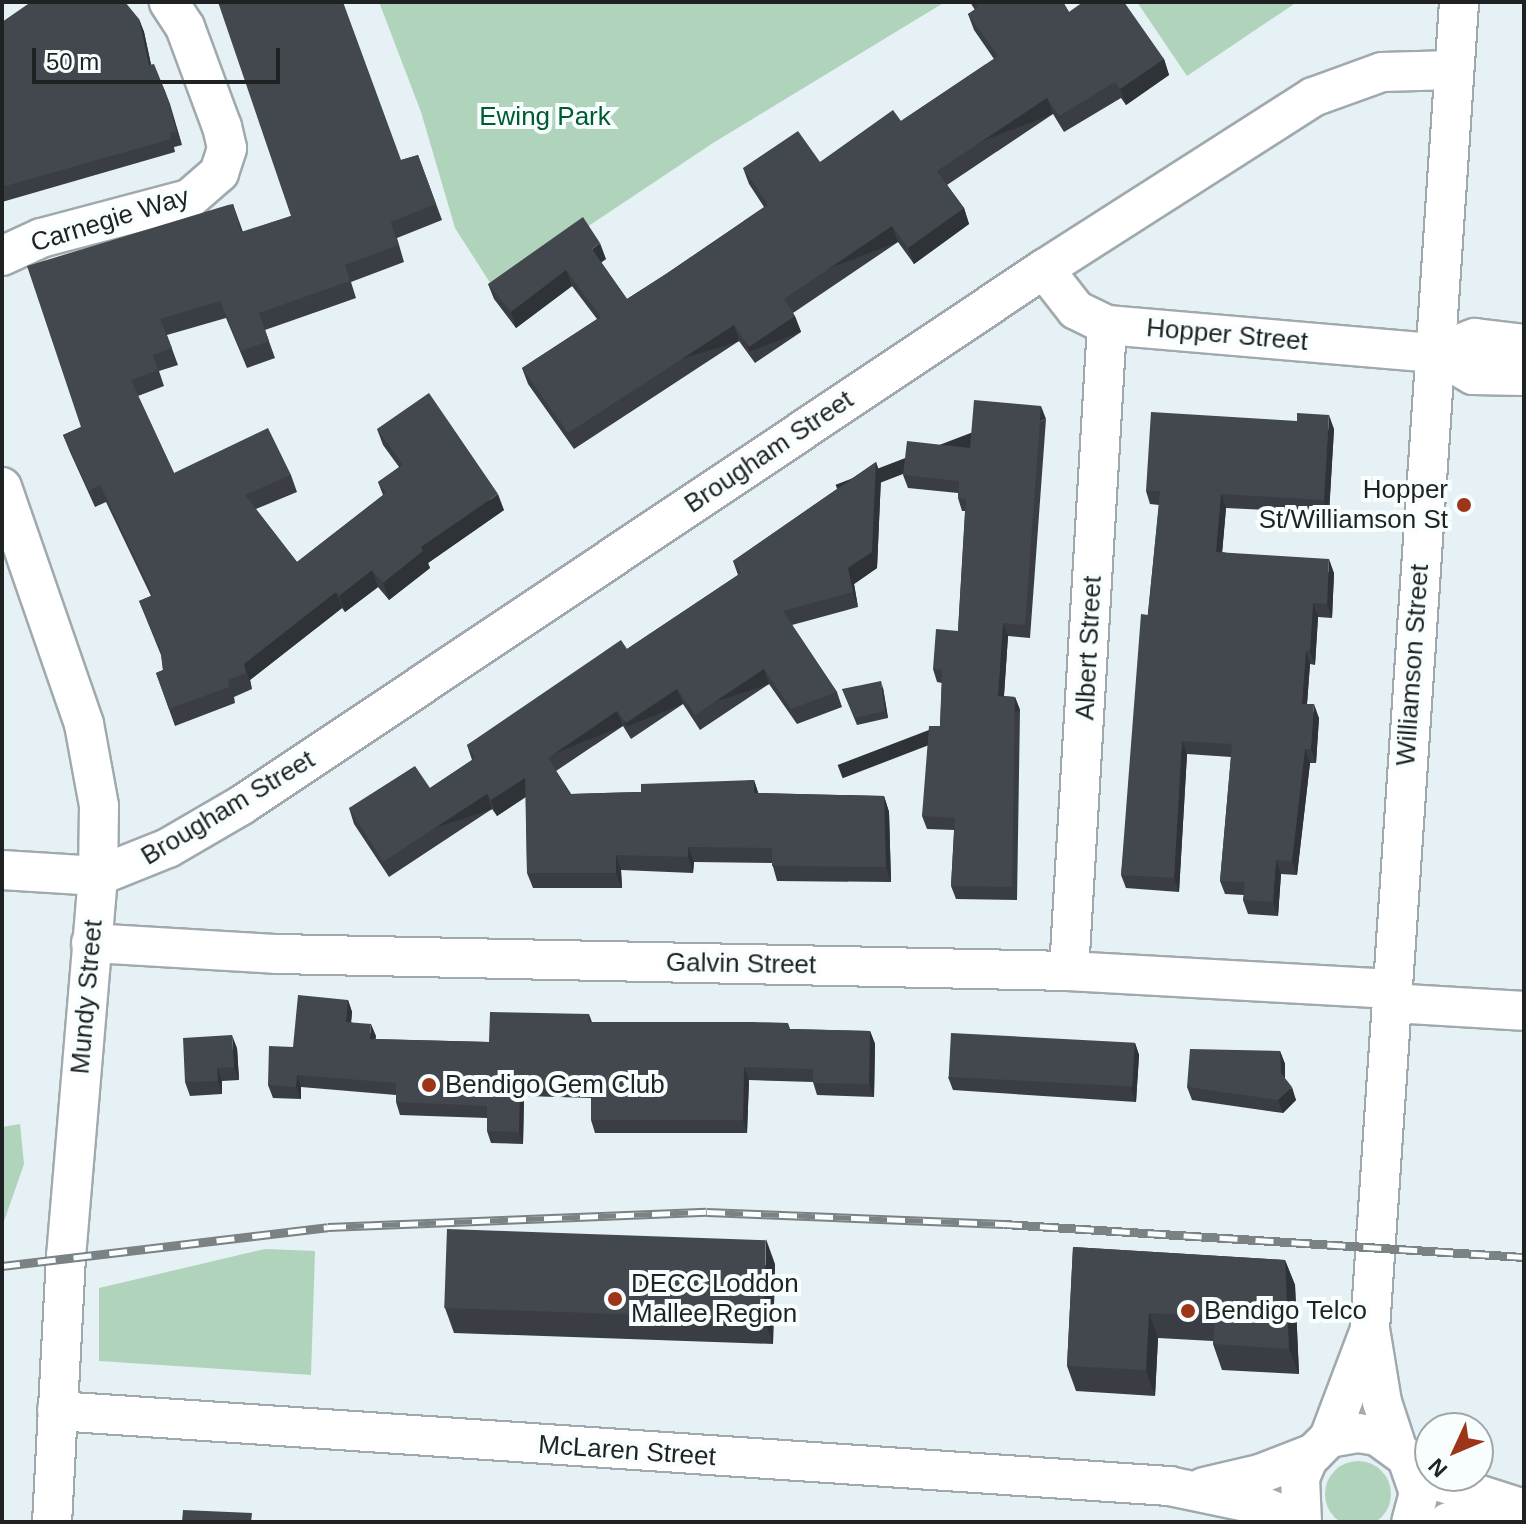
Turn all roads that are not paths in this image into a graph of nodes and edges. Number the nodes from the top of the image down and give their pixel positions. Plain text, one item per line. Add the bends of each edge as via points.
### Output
1 (169, 2) edge
2 (1459, 2) edge
3 (1454, 70) junction
4 (2, 256) edge
5 (1044, 269) junction
6 (1107, 325) junction
7 (1524, 344) edge
8 (1435, 353) junction
9 (1524, 376) edge
10 (2, 487) edge
11 (2, 870) edge
12 (98, 876) junction
13 (91, 943) junction
14 (1069, 971) junction
15 (1391, 996) junction
16 (1524, 1011) edge
17 (1370, 1329) junction
18 (57, 1411) junction
19 (1322, 1446) junction
20 (1406, 1461) junction
21 (1198, 1488) junction
22 (1517, 1509) edge
23 (52, 1522) edge
24 (1301, 1522) edge
25 (1411, 1522) edge
26 (1448, 1522) edge

1 - 4 street, Carnegie Way via 185,27 222,127 227,148 219,173 189,199 41,238
2 - 3 street, Williamson Street
3 - 5 street, Brougham Street via 1382,72 1329,89
3 - 8 street, Williamson Street
5 - 6 street, Hopper Street via 1076,310
5 - 12 street, Brougham Street via 242,805 139,863
6 - 8 street, Hopper Street
6 - 14 street, Albert Street
7 - 8 street, Hopper Street via 1475,338
8 - 9 street, Hopper Street via 1473,375
8 - 15 street, Williamson Street
10 - 12 street, Mundy Street via 65,662 94,763
11 - 12 street
12 - 13 street, Mundy Street
13 - 14 street, Galvin Street via 277,954
13 - 18 street, Mundy Street
14 - 15 street, Galvin Street
15 - 16 street, Galvin Street
15 - 17 street, Williamson Street
17 - 19 street, Williamson Street
17 - 20 street, Williamson Street via 1382,1402
18 - 21 street, McLaren Street
18 - 23 street, Mundy Street
19 - 20 street, McLaren Street via 1358,1433
19 - 21 street, McLaren Street via 1260,1474
19 - 24 street, Williamson Street via 1300,1478
20 - 22 street
20 - 25 street via 1419,1493
21 - 24 street, McLaren Street
22 - 26 street

